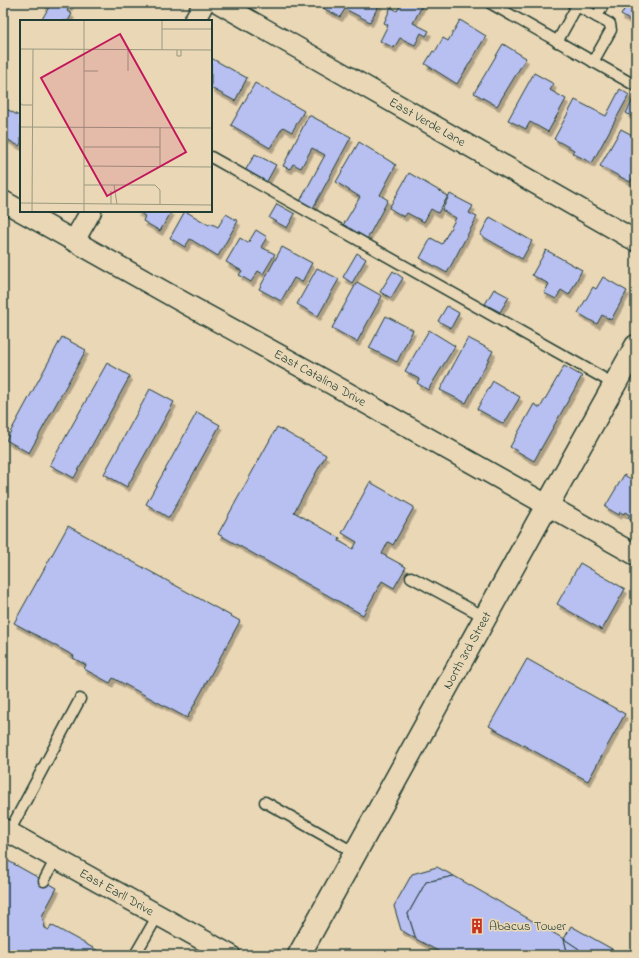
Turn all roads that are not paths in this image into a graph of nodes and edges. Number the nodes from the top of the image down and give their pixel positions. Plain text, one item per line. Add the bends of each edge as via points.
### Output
1 (204, 3) edge
2 (219, 3) edge
3 (490, 3) edge
4 (604, 3) edge
5 (575, 4) edge
6 (597, 17) junction
7 (195, 20) edge
8 (557, 42) junction
9 (593, 62) junction
10 (636, 86) edge
11 (212, 158) edge
12 (3, 201) edge
13 (20, 211) edge
14 (23, 212) edge
15 (89, 212) edge
16 (74, 241) junction
17 (636, 241) edge
18 (636, 346) edge
19 (614, 384) junction
20 (547, 505) junction
21 (636, 555) edge
22 (411, 578) dead end
23 (485, 617) junction
24 (80, 699) dead end
25 (265, 802) dead end
26 (6, 830) edge
27 (355, 853) junction
28 (56, 858) junction
29 (44, 881) dead end
30 (158, 915) junction
31 (135, 955) edge
32 (230, 955) edge
33 (299, 955) edge

1 - 7 street
2 - 17 street, East Verde Lane
3 - 8 lane
4 - 6 lane
5 - 6 lane
5 - 8 lane
6 - 9 lane via 610,24 611,30
8 - 9 lane
9 - 10 lane
11 - 19 lane
12 - 13 street, East Catalina Drive
14 - 16 street, East Catalina Drive
15 - 16 street
16 - 20 street, East Catalina Drive
18 - 19 street, North 3rd Street
19 - 20 street, North 3rd Street
20 - 21 street, East Catalina Drive
20 - 23 street, North 3rd Street
22 - 23 lane
23 - 27 street, North 3rd Street
24 - 26 lane
25 - 27 lane
26 - 28 street, East Earll Drive
27 - 33 street, North 3rd Street
28 - 29 lane
28 - 30 street, East Earll Drive
30 - 31 lane
30 - 32 street, East Earll Drive

